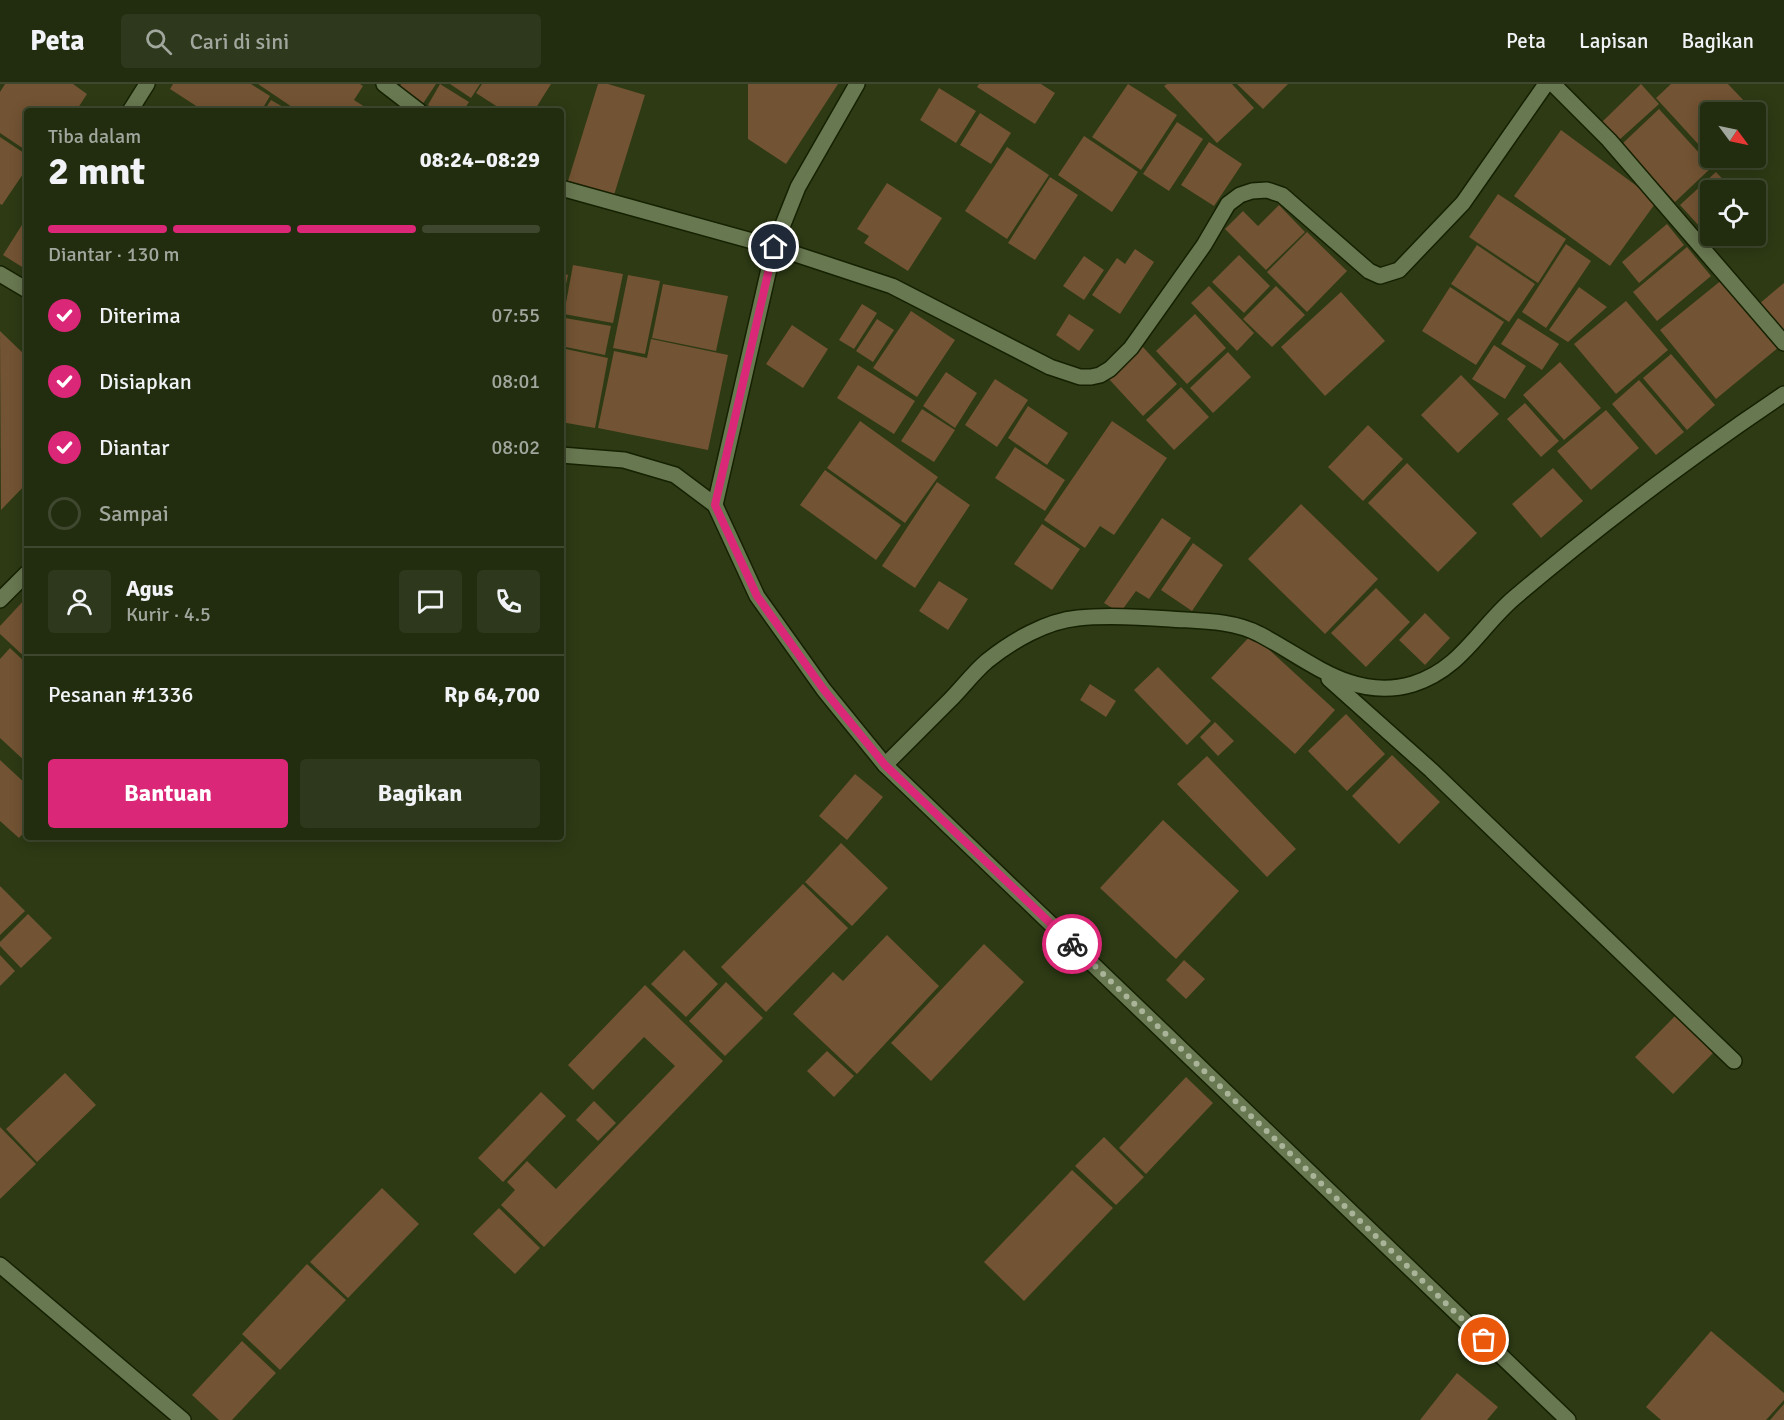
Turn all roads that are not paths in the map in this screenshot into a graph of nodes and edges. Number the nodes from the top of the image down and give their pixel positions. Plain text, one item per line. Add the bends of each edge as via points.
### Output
1 (147, 84) edge
2 (384, 84) edge
3 (857, 84) edge
4 (1546, 84) edge
5 (1552, 84) edge
6 (132, 108) edge
7 (415, 108) edge
8 (564, 189) edge
9 (774, 247) junction
10 (0, 274) edge
11 (24, 288) edge
12 (1784, 343) edge
13 (1784, 394) edge
14 (564, 455) edge
15 (715, 505) junction
16 (24, 576) edge
17 (0, 600) edge
18 (1320, 671) junction
19 (885, 765) junction
20 (1734, 1061) dead end
21 (0, 1265) edge
22 (183, 1420) edge
23 (1568, 1420) edge

1 - 6 street
2 - 7 street
3 - 9 street via 798,187
4 - 9 street via 1463,203 1399,270 1380,276 1369,271 1282,195 1252,190 1228,204 1131,348 1100,375 1080,377 1050,367 892,286
5 - 12 street via 1609,140
8 - 9 street
9 - 15 street
10 - 11 street
13 - 18 street via 1661,480 1511,600 1467,650 1432,676 1411,684 1380,688
14 - 15 street via 624,460 675,475
15 - 19 street via 757,596 824,690
16 - 17 street
18 - 19 street via 1257,632 1234,625 1078,618 1040,629 985,663
18 - 20 street via 1431,770
19 - 23 street
21 - 22 street

